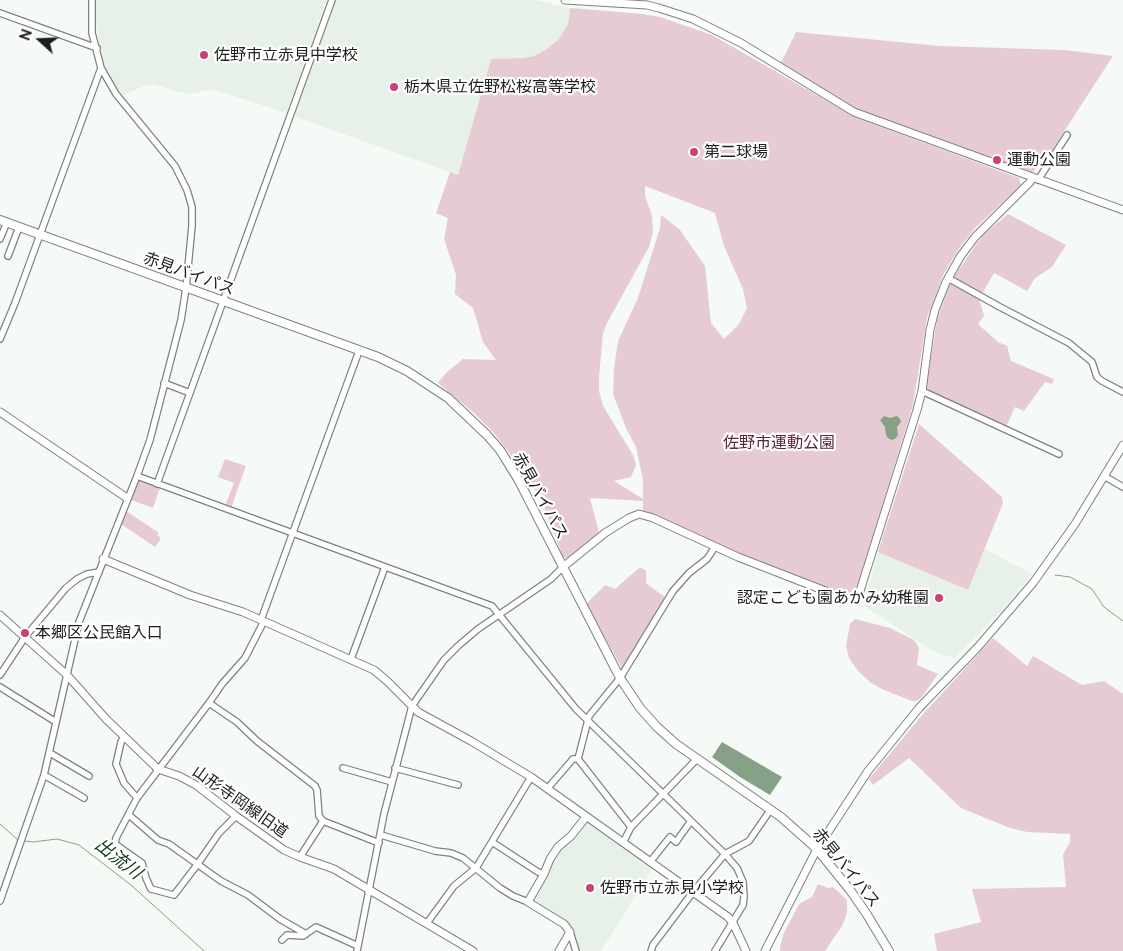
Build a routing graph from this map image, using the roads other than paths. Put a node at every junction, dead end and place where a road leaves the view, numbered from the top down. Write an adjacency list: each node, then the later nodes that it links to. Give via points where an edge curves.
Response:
1 (92, 0): 5 (street, via 92,33)
2 (332, 0): 17 (street)
3 (565, 0): 8 (street, via 647,5 686,17 741,43 854,112)
4 (0, 13): 5 (street)
5 (97, 48): 6 (street)
6 (101, 68): 12 (street); 16 (street, via 116,94 175,166 185,184 192,216)
7 (1067, 135): 8 (street)
8 (1035, 179): 9 (street); 15 (street, via 975,237)
9 (1123, 210)
10 (3, 221): 11 (main road, 赤見バイパス); 13 (street)
11 (19, 227): 12 (main road, 赤見バイパス); 14 (street)
12 (40, 235): 16 (main road, 赤見バイパス); 18 (street)
13 (0, 239)
14 (8, 256)
15 (948, 278): 21 (street, via 933,319); 22 (street, via 1069,343 1092,362 1102,381)
16 (186, 288): 17 (main road, 赤見バイパス); 20 (street)
17 (223, 301): 19 (main road, 赤見バイパス); 23 (street)
18 (0, 339)
19 (359, 351): 32 (street); 36 (main road, 赤見バイパス, via 392,364 435,388 480,428 500,450 518,479)
20 (164, 383): 23 (street); 27 (street)
21 (922, 390): 26 (street); 33 (street, via 898,474 856,598 846,599)
22 (1123, 392)
23 (190, 393): 29 (street)
24 (0, 412): 31 (street)
25 (1123, 445): 28 (street)
26 (1059, 454)
27 (137, 476): 29 (street); 31 (street)
28 (1104, 476): 30 (street); 78 (street, via 1034,583 882,753)
29 (157, 484): 32 (street)
30 (1123, 487)
31 (127, 498): 34 (street)
32 (293, 533): 35 (street); 40 (street)
33 (715, 547): 36 (street, via 640,514 605,533); 45 (street, via 673,591)
34 (104, 559): 37 (street); 40 (street)
35 (385, 567): 38 (street, via 492,606); 42 (street)
36 (563, 567): 38 (street); 45 (main road, 赤見バイパス)
37 (99, 572): 41 (street, via 87,574 71,584); 44 (street, via 79,622)
38 (500, 614): 48 (street, via 444,660); 49 (street, via 560,692)
39 (0, 615): 41 (street, 山形寺岡線旧道)
40 (262, 621): 42 (street); 47 (street, via 245,658)
41 (26, 637): 43 (street); 44 (street, 山形寺岡線旧道)
42 (351, 659): 48 (street, via 380,675)
43 (0, 675)
44 (67, 675): 50 (street); 51 (street, 山形寺岡線旧道)
45 (620, 678): 49 (street); 54 (main road, 赤見バイパス, via 647,717)
46 (0, 686): 50 (street)
47 (209, 703): 57 (street); 71 (street, via 315,786 319,816)
48 (412, 706): 56 (street); 60 (street)
49 (588, 720): 53 (street); 64 (street)
50 (56, 722): 52 (street)
51 (124, 737): 57 (street, 山形寺岡線旧道); 66 (street, via 116,764 124,783)
52 (50, 753): 58 (street); 59 (street)
53 (578, 759): 63 (street, via 573,759); 73 (street)
54 (696, 760): 64 (street); 67 (main road, 赤見バイパス)
55 (343, 768): 61 (street)
56 (395, 768): 61 (street); 62 (street)
57 (158, 769): 66 (street); 69 (street, 山形寺岡線旧道, via 196,785)
58 (44, 775): 65 (street); 87 (street)
59 (89, 776)
60 (531, 777): 63 (street); 75 (street)
61 (392, 782): 74 (street)
62 (458, 785)
63 (547, 789): 70 (street)
64 (663, 795): 72 (street); 73 (street)
65 (84, 798)
66 (136, 798): 68 (street)
67 (770, 809): 78 (main road, 赤見バイパス); 79 (street, via 749,840)
68 (129, 815): 82 (street); 82 (street, via 115,844 142,863 151,890 174,895)
69 (236, 816): 80 (street, 山形寺岡線旧道); 82 (street, via 219,833)
70 (586, 817): 77 (street); 84 (street, via 572,836 558,847)
71 (323, 820): 76 (street); 80 (street)
72 (691, 822): 79 (street); 81 (street, via 676,842 670,836)
73 (632, 827): 77 (street)
74 (380, 835): 76 (street); 83 (street, via 451,853)
75 (492, 842): 83 (street); 84 (street)
76 (379, 843): 85 (street)
77 (623, 843): 81 (street)
78 (817, 849): 101 (street); 102 (main road, 赤見バイパス, via 861,905)
79 (725, 854): 86 (street); 90 (street, via 741,875 744,889 743,905)
80 (300, 858): 85 (street, 山形寺岡線旧道, via 334,869)
81 (650, 862): 86 (street)
82 (197, 866): 92 (street)
83 (476, 868): 88 (street, via 500,888); 89 (street, via 454,886)
84 (544, 874): 88 (street)
85 (369, 890): 89 (street, 山形寺岡線旧道); 94 (street)
86 (692, 892): 90 (street); 98 (street)
87 (0, 901)
88 (528, 902): 91 (street, via 564,924)
89 (427, 923): 95 (street, 山形寺岡線旧道)
90 (733, 923): 99 (street); 100 (street)
91 (570, 932): 96 (street); 97 (street)
92 (306, 934): 93 (street, via 300,937 287,935); 94 (street, via 316,927)
93 (282, 940)
94 (357, 949)
95 (473, 951)
96 (559, 951)
97 (576, 951)
98 (651, 951)
99 (715, 951)
100 (746, 951)
101 (765, 951)
102 (889, 951)

